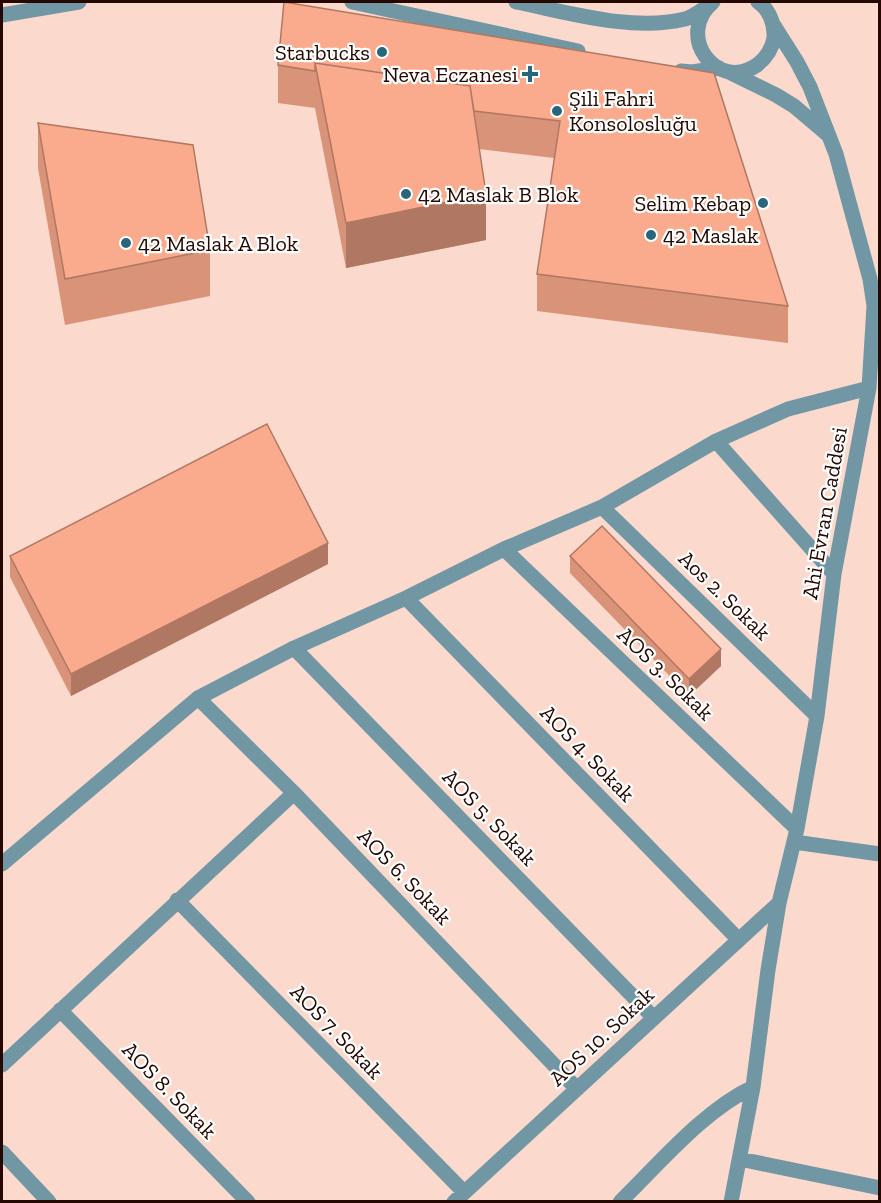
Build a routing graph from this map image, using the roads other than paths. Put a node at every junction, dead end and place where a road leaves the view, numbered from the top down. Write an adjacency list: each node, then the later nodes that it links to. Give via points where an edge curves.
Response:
1 (79, 2): 7 (street)
2 (352, 2): 8 (street)
3 (516, 2): 5 (street, via 625,22 687,19)
4 (758, 2): 6 (street, Ahi Evran Caddesi)
5 (709, 5): 10 (street, via 699,18 698,42 710,62)
6 (770, 13): 10 (street, via 774,37 763,61 739,72); 11 (street, Ahi Evran Caddesi, via 810,87)
7 (2, 15)
8 (590, 54)
9 (669, 70): 10 (street)
10 (723, 70): 11 (street, Ahi Evran Caddesi, via 794,106)
11 (827, 134): 12 (street, Ahi Evran Caddesi)
12 (875, 279): 13 (street, Ahi Evran Caddesi)
13 (869, 388): 14 (street, via 788,409); 17 (street, Ahi Evran Caddesi)
14 (716, 441): 15 (street); 17 (street)
15 (602, 507): 16 (street); 21 (street, Aos 2. Sokak)
16 (504, 549): 18 (street); 23 (street, AOS 3. Sokak)
17 (834, 573): 21 (street, Ahi Evran Caddesi)
18 (406, 598): 19 (street); 28 (street, AOS 4. Sokak)
19 (294, 648): 20 (street); 30 (street, AOS 5. Sokak)
20 (198, 698): 22 (street, AOS 6. Sokak); 25 (street)
21 (817, 716): 23 (street, Ahi Evran Caddesi)
22 (294, 793): 26 (street); 33 (street, AOS 6. Sokak)
23 (795, 836): 24 (street); 27 (street, Ahi Evran Caddesi)
24 (879, 854)
25 (2, 864)
26 (177, 900): 29 (street); 37 (street, AOS 7. Sokak)
27 (779, 903): 28 (street, AOS 10. Sokak); 32 (street, Ahi Evran Caddesi)
28 (738, 939): 30 (street, AOS 10. Sokak)
29 (60, 1010): 31 (street); 39 (street, AOS 8. Sokak)
30 (654, 1018): 33 (street, AOS 10. Sokak)
31 (2, 1065)
32 (753, 1087): 35 (street, Ahi Evran Caddesi); 40 (street, via 715,1110)
33 (577, 1089): 37 (street, AOS 10. Sokak)
34 (2, 1152): 38 (street)
35 (740, 1159): 36 (street); 41 (street, Ahi Evran Caddesi)
36 (879, 1188)
37 (459, 1197)
38 (49, 1202)
39 (248, 1202)
40 (620, 1202)
41 (731, 1202)

